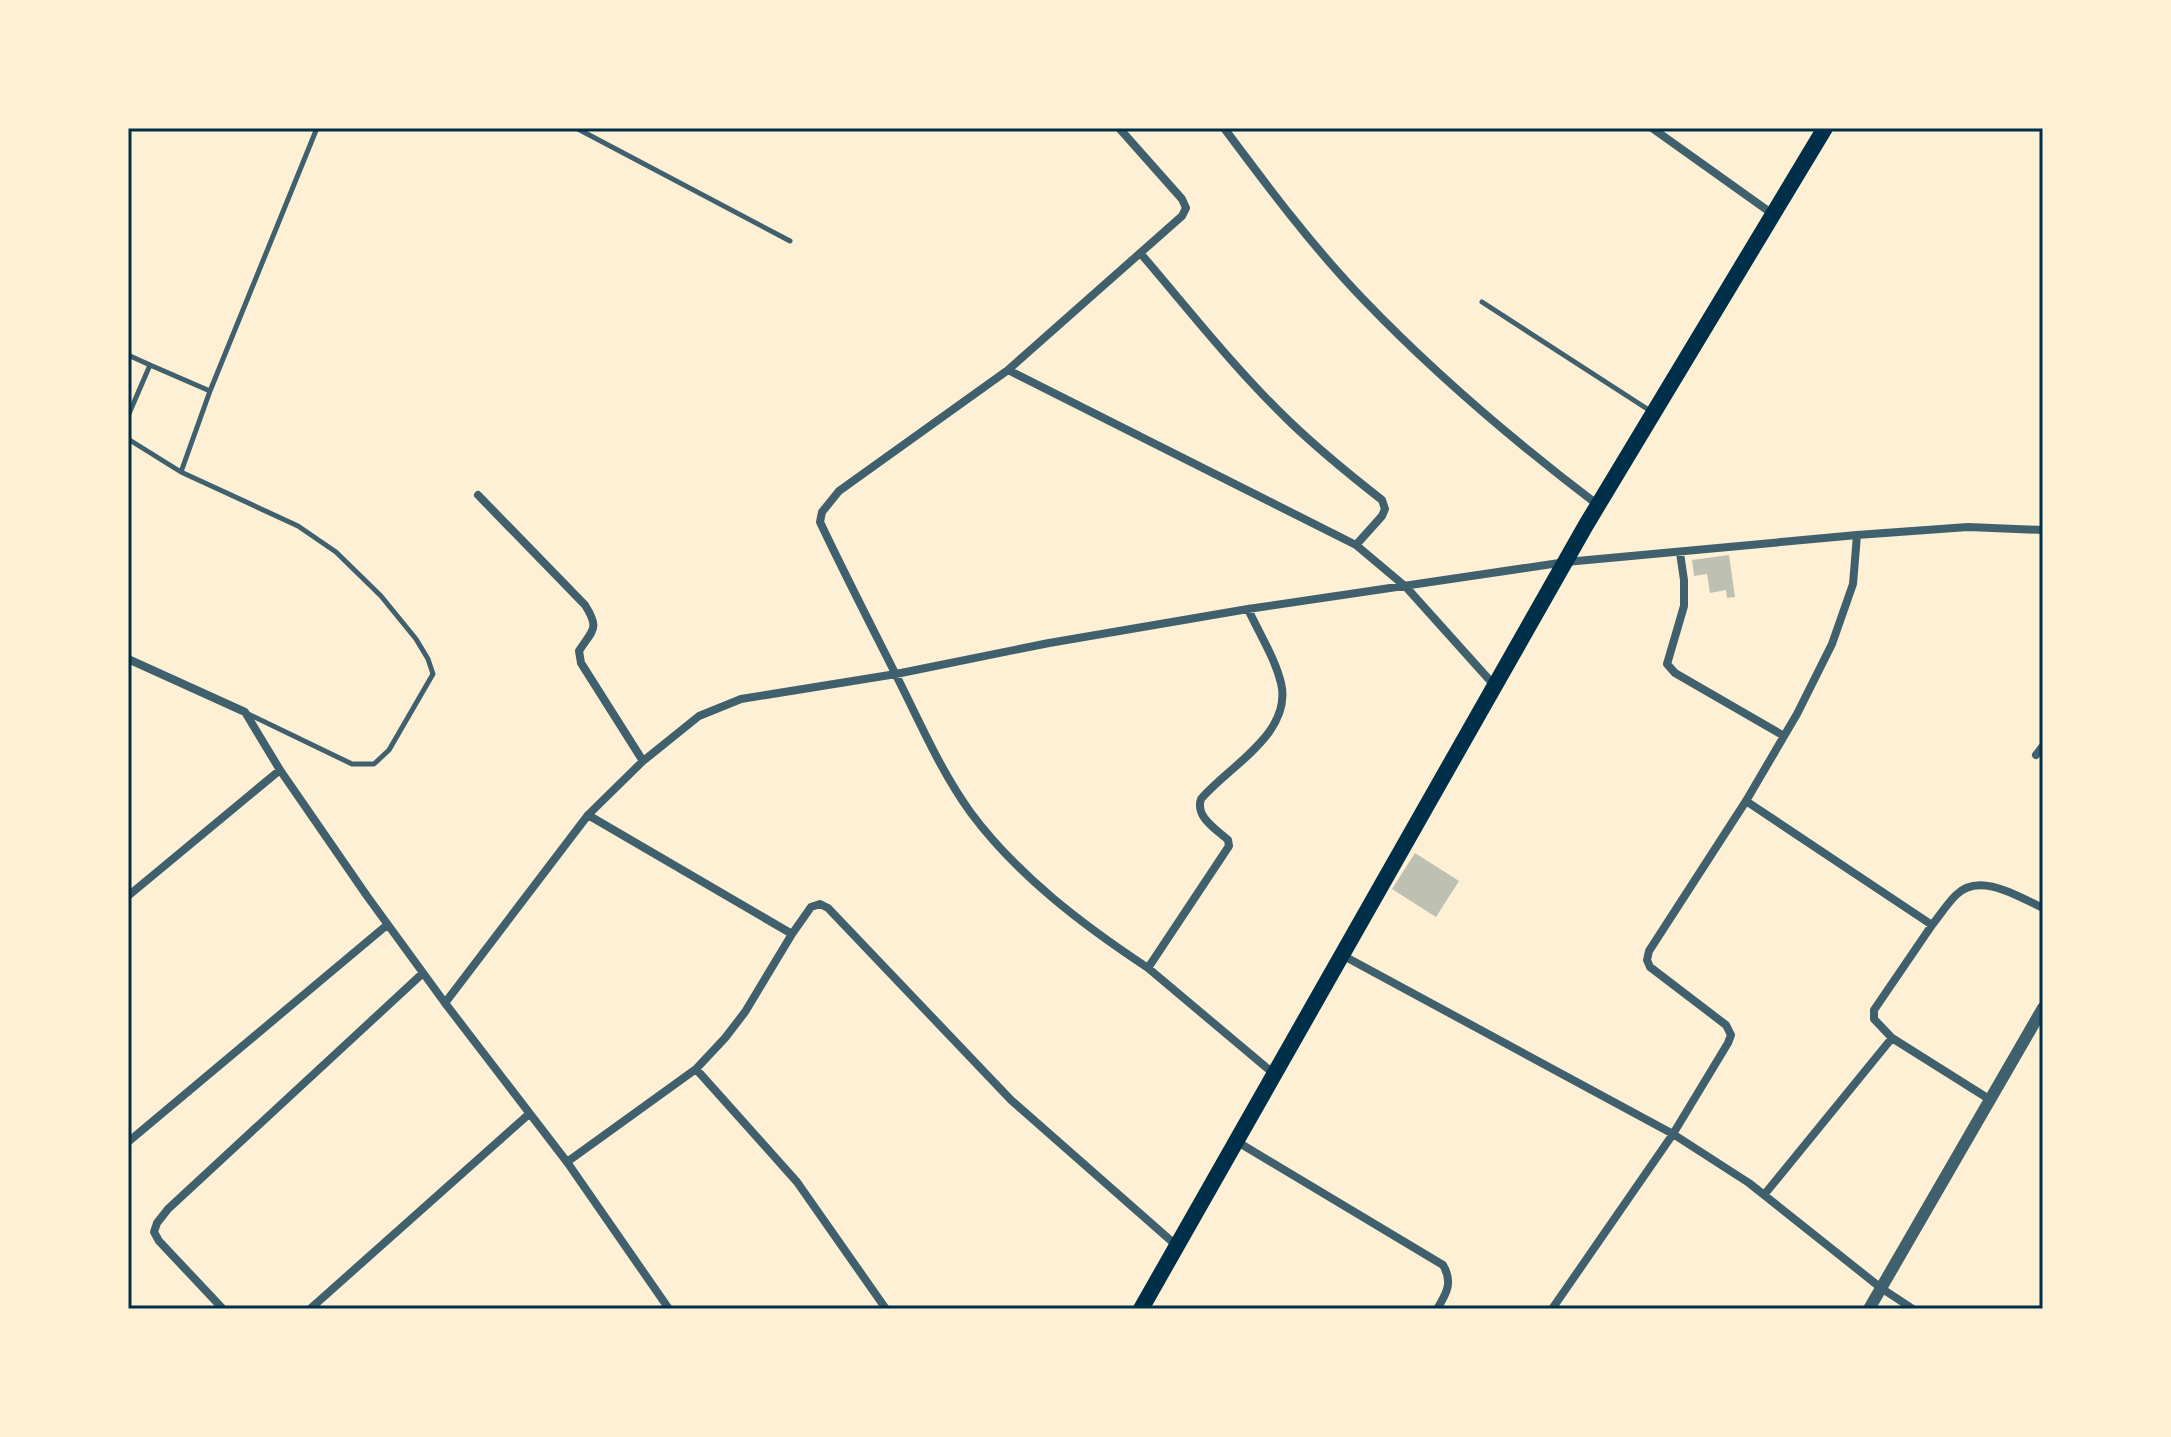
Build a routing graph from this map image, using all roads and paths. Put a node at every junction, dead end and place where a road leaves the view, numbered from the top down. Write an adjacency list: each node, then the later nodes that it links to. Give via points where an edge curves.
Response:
1 (317, 128): 14 (lane)
2 (576, 128): 8 (lane)
3 (1119, 128): 9 (street, via 1186,208)
4 (1224, 128): 20 (street, via 1362,299 1453,385)
5 (1652, 128): 7 (street)
6 (1825, 128): 7 (main road)
7 (1774, 215): 15 (main road)
8 (790, 241)
9 (1141, 254): 13 (street); 23 (street, via 1288,420 1382,500 1382,516)
10 (1482, 302): 15 (lane)
11 (128, 355): 12 (lane)
12 (150, 365): 14 (lane); 16 (lane)
13 (1008, 370): 23 (street); 29 (street, via 839,491 822,512 820,522)
14 (210, 391): 18 (lane)
15 (1653, 413): 20 (main road)
16 (128, 416)
17 (128, 439): 18 (lane)
18 (181, 472): 31 (lane, via 298,526 336,552 416,639 433,674 389,750 374,764 352,764)
19 (478, 495): 35 (street, via 585,605 595,622 579,651 581,663)
20 (1598, 505): 25 (main road)
21 (2043, 530): 22 (street, via 1968,527)
22 (1857, 535): 24 (street); 32 (street, via 1853,584 1832,644)
23 (1356, 545): 26 (street)
24 (1680, 553): 25 (street); 32 (street, via 1684,606 1667,664)
25 (1566, 562): 26 (street); 30 (main road)
26 (1406, 587): 27 (street); 30 (street)
27 (1248, 609): 29 (street); 45 (street, via 1281,681 1278,719 1201,799 1201,813 1229,846)
28 (128, 659): 31 (street)
29 (896, 674): 35 (street, via 741,699 699,716); 45 (street, via 943,771 973,815 1054,899)
30 (1495, 686): 44 (main road)
31 (245, 712): 36 (street)
32 (1784, 736): 37 (street)
33 (2043, 746): 34 (street)
34 (2036, 755)
35 (643, 761): 38 (street)
36 (280, 770): 39 (street); 41 (street)
37 (1746, 801): 42 (street); 54 (street, via 1647,960 1726,1025 1731,1035)
38 (588, 815): 43 (street); 47 (street)
39 (128, 896)
40 (2043, 908): 42 (street, via 1998,888 1975,885 1958,892)
41 (387, 925): 46 (street); 56 (street)
42 (1932, 925): 49 (street, via 1874,1010 1874,1019)
43 (792, 934): 50 (street, via 745,1012); 59 (street, via 811,907 828,908 1011,1100)
44 (1341, 955): 51 (main road); 54 (street)
45 (1148, 968): 51 (street)
46 (423, 973): 47 (street); 61 (street, via 157,1223 159,1241)
47 (445, 1003): 53 (street)
48 (2043, 1008): 52 (street)
49 (1892, 1038): 52 (street); 58 (street)
50 (696, 1069): 57 (street); 64 (street, via 797,1182)
51 (1274, 1074): 55 (main road)
52 (1989, 1099): 60 (street)
53 (529, 1114): 57 (street); 62 (street)
54 (1673, 1134): 58 (street); 67 (street)
55 (1236, 1141): 59 (main road); 66 (street, via 1443,1265 1449,1286)
56 (128, 1142)
57 (567, 1162): 63 (street)
58 (1764, 1195): 60 (street)
59 (1178, 1246): 65 (main road)
60 (1881, 1288): 68 (street); 69 (street)
61 (223, 1309)
62 (310, 1309)
63 (669, 1309)
64 (886, 1309)
65 (1141, 1309)
66 (1437, 1309)
67 (1552, 1309)
68 (1869, 1309)
69 (1913, 1309)

